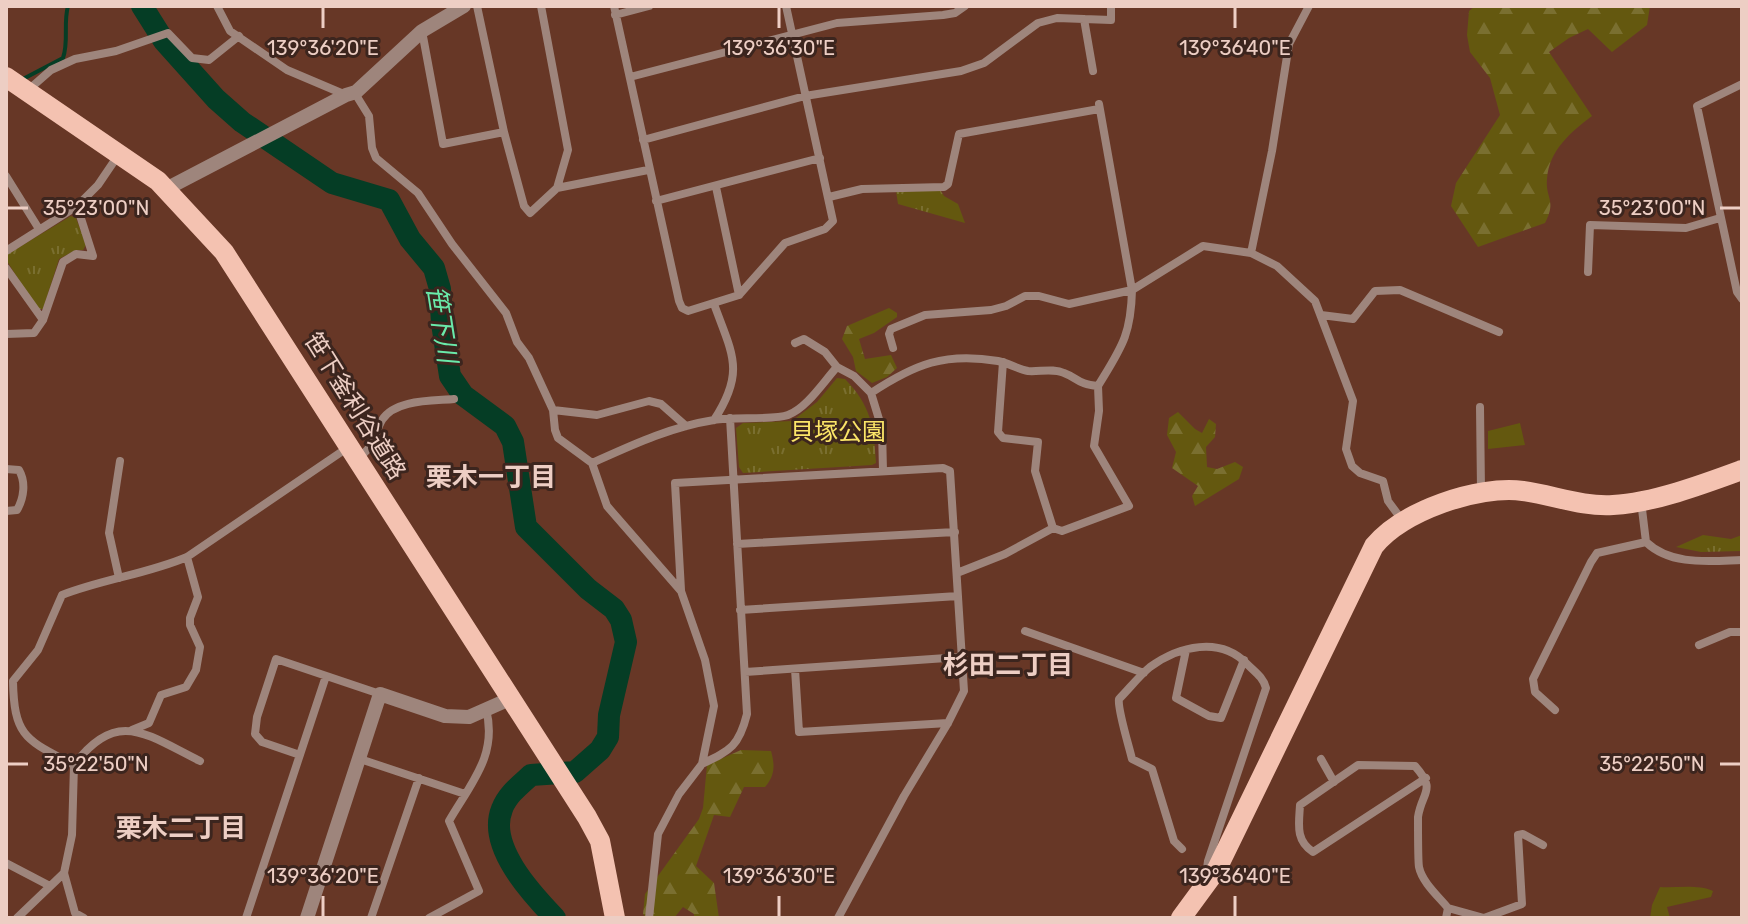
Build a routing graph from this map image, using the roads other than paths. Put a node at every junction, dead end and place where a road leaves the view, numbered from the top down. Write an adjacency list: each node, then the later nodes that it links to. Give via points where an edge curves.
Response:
1 (217, 6): 14 (street, via 230,31)
2 (464, 6): 12 (street)
3 (477, 6): 21 (street)
4 (541, 6): 28 (street, via 568,150)
5 (649, 6): 10 (street)
6 (786, 6): 13 (street)
7 (965, 6): 13 (street, via 943,15 837,23)
8 (1111, 6): 11 (street, via 1111,20)
9 (1309, 6): 36 (street, via 1289,44)
10 (614, 11): 16 (street)
11 (1084, 19): 15 (street); 20 (street, via 1038,23 984,63 961,71)
12 (422, 31): 19 (street, via 356,92); 21 (street, via 443,144)
13 (792, 34): 16 (street); 20 (street)
14 (239, 36): 17 (street, via 209,60 192,58 168,33 75,59); 19 (street, via 287,70)
15 (1093, 71)
16 (630, 77): 22 (street)
17 (16, 84): 23 (main road, 笹下釜利谷道路)
18 (1742, 84): 33 (street, via 1697,106)
19 (346, 95): 29 (street); 55 (street, via 356,95 369,116 376,158 418,193 506,313)
20 (805, 96): 22 (street); 24 (street)
21 (504, 132): 28 (street, via 525,210 536,210)
22 (643, 140): 25 (street)
23 (120, 153): 29 (main road, 笹下釜利谷道路); 32 (street)
24 (820, 158): 27 (street); 30 (street)
25 (648, 170): 28 (street); 31 (street)
26 (6, 176): 34 (street)
27 (716, 187): 31 (street); 40 (street)
28 (557, 188)
29 (166, 189): 59 (main road, 笹下釜利谷道路, via 224,252)
30 (829, 197): 39 (street, via 862,189 944,187 959,134 1099,106); 40 (street, via 833,221 785,243)
31 (656, 201): 42 (street, via 682,308)
32 (77, 206): 34 (street); 44 (street, via 93,256 76,254 63,262)
33 (1720, 218): 38 (street, via 1686,228 1590,225); 41 (street)
34 (39, 229): 35 (street)
35 (6, 251)
36 (1251, 253): 39 (street, via 1203,246); 43 (street, via 1277,266 1315,301)
37 (6, 268): 44 (street)
38 (1588, 272)
39 (1132, 290): 48 (street, via 1069,304 1025,296 991,310 925,315 891,329); 51 (street, via 1126,341)
40 (739, 295): 42 (street)
41 (1739, 296)
42 (714, 304): 57 (street, via 732,357 733,380)
43 (1321, 315): 45 (street, via 1353,319 1375,291 1400,290); 69 (street, via 1353,401 1346,449 1352,466 1383,481 1388,501)
44 (43, 320): 46 (street, via 34,333)
45 (1499, 332)
46 (6, 334)
47 (795, 343): 50 (street, via 804,339)
48 (893, 348)
49 (1003, 362): 51 (street, via 1025,371 1063,372 1081,384); 52 (street, via 940,359 904,371); 70 (street, via 998,432 1003,438 1038,442 1035,471)
50 (837, 367): 52 (street); 56 (street, via 788,415)
51 (1098, 386): 70 (street, via 1094,446 1129,506 1062,531)
52 (871, 393): 64 (street, via 882,429)
53 (454, 399): 59 (street, via 391,411 367,453)
54 (1480, 407): 66 (street)
55 (553, 410): 58 (street, via 597,415 649,401 661,404); 61 (street, via 558,438)
56 (730, 418): 57 (street); 65 (street)
57 (714, 420): 58 (street)
58 (686, 426): 61 (street)
59 (354, 452): 74 (street); 94 (main road, 笹下釜利谷道路)
60 (120, 461): 77 (street, via 109,533)
61 (592, 463): 78 (street, via 607,506)
62 (6, 469): 68 (street, via 19,470 23,477 22,501 17,510)
63 (1742, 470): 67 (main road)
64 (883, 471): 65 (street); 71 (street, via 950,471)
65 (733, 480): 73 (street); 78 (street, via 675,483)
66 (1481, 491): 67 (main road, via 1525,491 1584,504); 69 (main road)
67 (1641, 500): 72 (street)
68 (6, 511)
69 (1403, 521): 113 (main road, via 1374,546)
70 (1053, 528): 76 (street)
71 (955, 532): 73 (street); 76 (street)
72 (1646, 542): 75 (street, via 1676,558); 96 (street, via 1597,553 1591,562 1533,679 1535,692)
73 (737, 544): 80 (street)
74 (187, 557): 77 (street); 98 (street, via 198,597 190,618 200,647 196,670 186,687 161,695 149,723)
75 (1742, 560)
76 (957, 573): 79 (street)
77 (119, 578): 91 (street, via 62,595 38,650)
78 (681, 591): 103 (street, via 705,660 714,706)
79 (958, 596): 80 (street); 85 (street)
80 (740, 610): 88 (street)
81 (1025, 631): 89 (street)
82 (1742, 632): 83 (street)
83 (1699, 645)
84 (1186, 650): 86 (street, via 1206,644); 86 (street, via 1176,698 1209,716 1221,718); 89 (street)
85 (961, 657): 87 (street); 97 (street, via 964,691)
86 (1244, 660): 113 (street, via 1266,688 1208,861)
87 (795, 669): 88 (street); 97 (street, via 799,732)
88 (745, 672): 103 (street, via 747,714 742,733 729,751)
89 (1144, 673): 110 (street, via 1117,706 1132,759 1152,769 1174,841)
90 (6, 674): 91 (street)
91 (18, 675): 104 (street, via 13,694 21,730 32,743)
92 (326, 676): 93 (street); 99 (street); 99 (street, via 276,659 255,734 262,742)
93 (380, 694): 95 (street, via 445,716 469,717); 100 (street)
94 (512, 698): 95 (street); 122 (main road, 笹下釜利谷道路, via 600,841)
95 (486, 709): 108 (street, via 491,726 488,755)
96 (1555, 710)
97 (948, 723): 124 (street)
98 (132, 730): 102 (street); 104 (street, via 105,734)
99 (300, 755): 118 (street)
100 (360, 759): 105 (street); 119 (street)
101 (1321, 759): 107 (street)
102 (200, 761)
103 (702, 764): 123 (street, via 658,834)
104 (74, 765): 112 (street, via 72,835)
105 (419, 778): 108 (street); 120 (street)
106 (1426, 778): 107 (street, via 1415,766 1358,765); 107 (street, via 1313,852 1298,833 1300,805); 115 (street, via 1429,790 1418,817 1418,864)
107 (1334, 782)
108 (465, 794): 121 (street, via 449,821 479,891)
109 (1543, 845): 115 (street, via 1518,835 1522,904 1484,918)
110 (1182, 849)
111 (6, 863): 114 (street)
112 (64, 873): 114 (street); 117 (street, via 75,913)
113 (1208, 885): 125 (main road)
114 (50, 886): 116 (street)
115 (1448, 908): 126 (street)
116 (17, 918)
117 (84, 918)
118 (246, 918)
119 (307, 918)
120 (371, 918)
121 (429, 918)
122 (615, 918)
123 (649, 918)
124 (838, 918)
125 (1181, 918)
126 (1446, 918)

